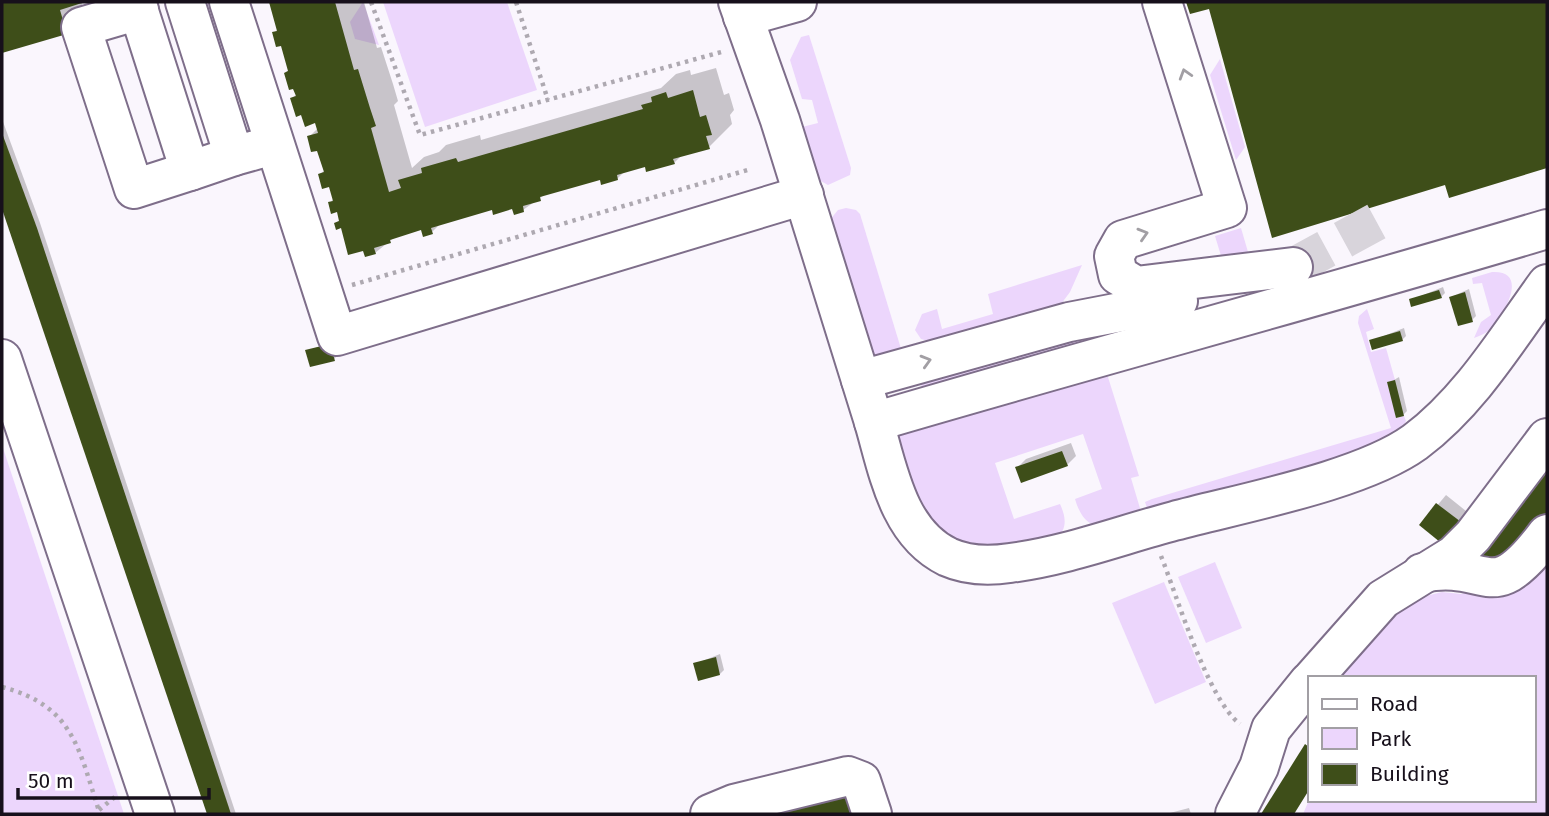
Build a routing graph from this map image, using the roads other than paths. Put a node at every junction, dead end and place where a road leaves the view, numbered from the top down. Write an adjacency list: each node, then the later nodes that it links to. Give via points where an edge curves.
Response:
1 (185, 2): 8 (street)
2 (229, 2): 7 (street)
3 (797, 2): 6 (street)
4 (1162, 2): 14 (street, one-way to 4, via 1069,322 1190,298 1293,267 1136,286 1118,275 1114,256 1123,240 1227,208)
5 (138, 6): 9 (street); 9 (street, via 81,27 134,189)
6 (745, 20): 10 (street)
7 (275, 145): 8 (street); 10 (street, via 337,336)
8 (234, 156): 9 (street)
9 (190, 171)
10 (804, 195): 14 (street)
11 (1547, 229): 15 (street)
12 (1547, 284): 15 (street, via 1466,393 1432,428 1398,453 1325,480 1027,560 985,565 960,562 938,552 910,522 896,495)
13 (2, 359): 21 (street)
14 (861, 380): 15 (street)
15 (874, 422)
16 (1547, 438): 18 (street, via 1473,536 1454,555)
17 (1547, 534): 18 (street, via 1522,566 1499,578 1477,578 1447,569)
18 (1422, 573): 19 (street, via 1367,614)
19 (1315, 676)
20 (1308, 683): 24 (street, via 1266,743)
21 (155, 814)
22 (710, 814): 23 (street, via 848,776 861,781)
23 (872, 814)
24 (1235, 814)

